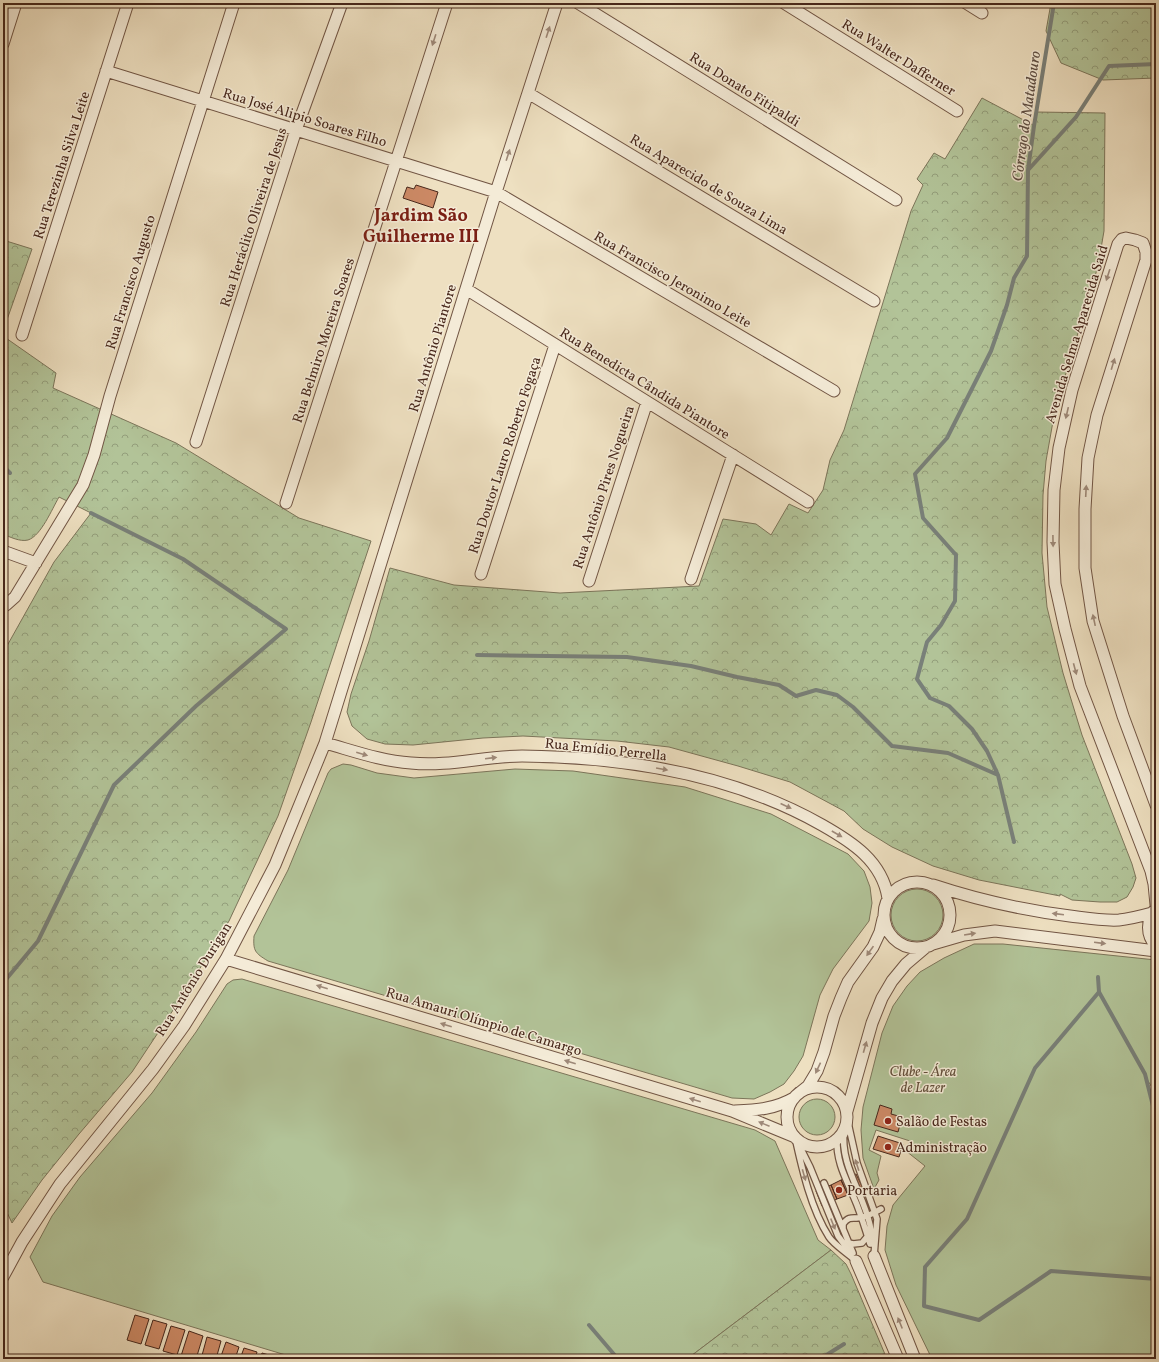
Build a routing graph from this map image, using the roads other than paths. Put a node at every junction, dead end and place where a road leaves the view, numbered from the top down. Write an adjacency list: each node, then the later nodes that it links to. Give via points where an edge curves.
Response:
1 (16, 3): 11 (street)
2 (128, 3): 12 (street, Rua Terezinha Silva Leite)
3 (234, 3): 14 (street, Rua Francisco Augusto)
4 (342, 3): 16 (street, Rua Heráclito Oliveira de Jesus)
5 (447, 3): 17 (street, Rua Belmiro Moreira Soares, one-way to 17)
6 (557, 3): 13 (street, Rua Antônio Piantore, one-way to 6)
7 (578, 3): 19 (street, Rua Donato Fitipaldi)
8 (784, 3): 15 (street, Rua Walter Dafferner)
9 (966, 3): 10 (street)
10 (982, 13)
11 (3, 44)
12 (106, 71): 14 (street, Rua José Alipio Soares Filho); 22 (street, Rua Terezinha Silva Leite)
13 (528, 93): 18 (street, Rua Antônio Piantore, one-way to 13); 21 (street, Rua Aparecido de Souza Lima)
14 (202, 101): 16 (street, Rua José Alipio Soares Filho); 31 (street, Rua Francisco Augusto, via 94,455 82,485)
15 (958, 111)
16 (296, 130): 17 (street, Rua José Alipio Soares Filho); 26 (street, Rua Heráclito Oliveira de Jesus)
17 (396, 161): 18 (street, Rua José Alipio Soares Filho); 29 (street, Rua Belmiro Moreira Soares)
18 (496, 192): 20 (street, Rua Antônio Piantore); 24 (street, Rua Francisco Jeronimo Leite)
19 (896, 200)
20 (466, 289): 23 (street, Rua Benedicta Cândida Piantore); 36 (street, Rua Antônio Piantore)
21 (874, 301)
22 (22, 335)
23 (555, 345): 25 (street, Rua Benedicta Cândida Piantore); 32 (street, Rua Doutor Lauro Roberto Fogaça)
24 (834, 391)
25 (647, 402): 27 (street, Rua Benedicta Cândida Piantore); 34 (street, Rua Antônio Pires Nogueira)
26 (196, 442)
27 (733, 455): 28 (street, Rua Benedicta Cândida Piantore); 33 (street)
28 (808, 502)
29 (286, 503)
30 (3, 551): 31 (street)
31 (36, 563): 35 (street, Rua Francisco Augusto, via 15,597)
32 (481, 574)
33 (691, 578)
34 (589, 581)
35 (3, 606)
36 (337, 702): 37 (street, Rua Antônio Durigan)
37 (324, 743): 40 (street, Rua Emídio Perrella, one-way to 40, via 379,759 413,764 522,756 581,758 634,764 716,781 765,797 804,815 852,843 870,859 882,878); 46 (street, Rua Antônio Durigan, via 275,866)
38 (1156, 805): 41 (street, Avenida Selma Aparecida Said, one-way to 41, via 1123,716 1093,621 1085,568 1088,458 1097,415 1146,260 1143,243 1126,238 1118,244 1072,390 1059,448 1054,490 1053,542 1055,584 1080,686 1151,871)
39 (933, 885): 40 (street, via 921,882 908,883 896,888); 41 (street, one-way to 39, via 1127,919 1102,920 998,904); 43 (street, via 947,900 951,914 948,929)
40 (888, 898): 42 (street)
41 (1155, 908): 44 (street, via 1148,928)
42 (884, 914): 43 (street, via 889,934 899,943 912,948); 47 (street, one-way to 47, via 873,947 848,982 841,998 817,1071 808,1086)
43 (930, 946): 45 (street, one-way to 45, via 964,935 995,931); 49 (street, one-way to 43, via 872,1022 882,998 906,964)
44 (1156, 946)
45 (1156, 951)
46 (226, 959): 48 (street, Rua Amauri Olímpio de Camargo, one-way to 46); 60 (street, Rua Antônio Durigan, via 184,1026 153,1069 60,1184 22,1242)
47 (796, 1096): 48 (street, Rua Amauri Olímpio de Camargo, via 773,1108); 49 (street, via 814,1088 829,1090 840,1098); 51 (street, via 788,1115 790,1128)
48 (732, 1111): 51 (street, Rua Amauri Olímpio de Camargo, one-way to 48)
49 (847, 1115): 50 (street); 53 (lane, one-way to 49, via 857,1163)
50 (841, 1135): 51 (street, via 830,1144 817,1147 804,1144); 54 (lane, via 847,1165); 54 (lane, via 837,1155)
51 (795, 1137): 59 (lane, one-way to 59, via 838,1236); 59 (lane, one-way to 59, via 803,1175 829,1238)
52 (824, 1183): 55 (lane)
53 (875, 1212): 54 (lane); 58 (lane, via 877,1219)
54 (864, 1217): 55 (lane, via 848,1218); 56 (lane); 58 (lane, via 870,1225)
55 (843, 1228): 57 (lane)
56 (868, 1237): 57 (lane, via 862,1243); 58 (lane)
57 (849, 1243): 59 (lane)
58 (874, 1256): 62 (street, one-way to 58)
59 (856, 1261): 61 (street)
60 (3, 1278)
61 (898, 1359)
62 (915, 1359)

